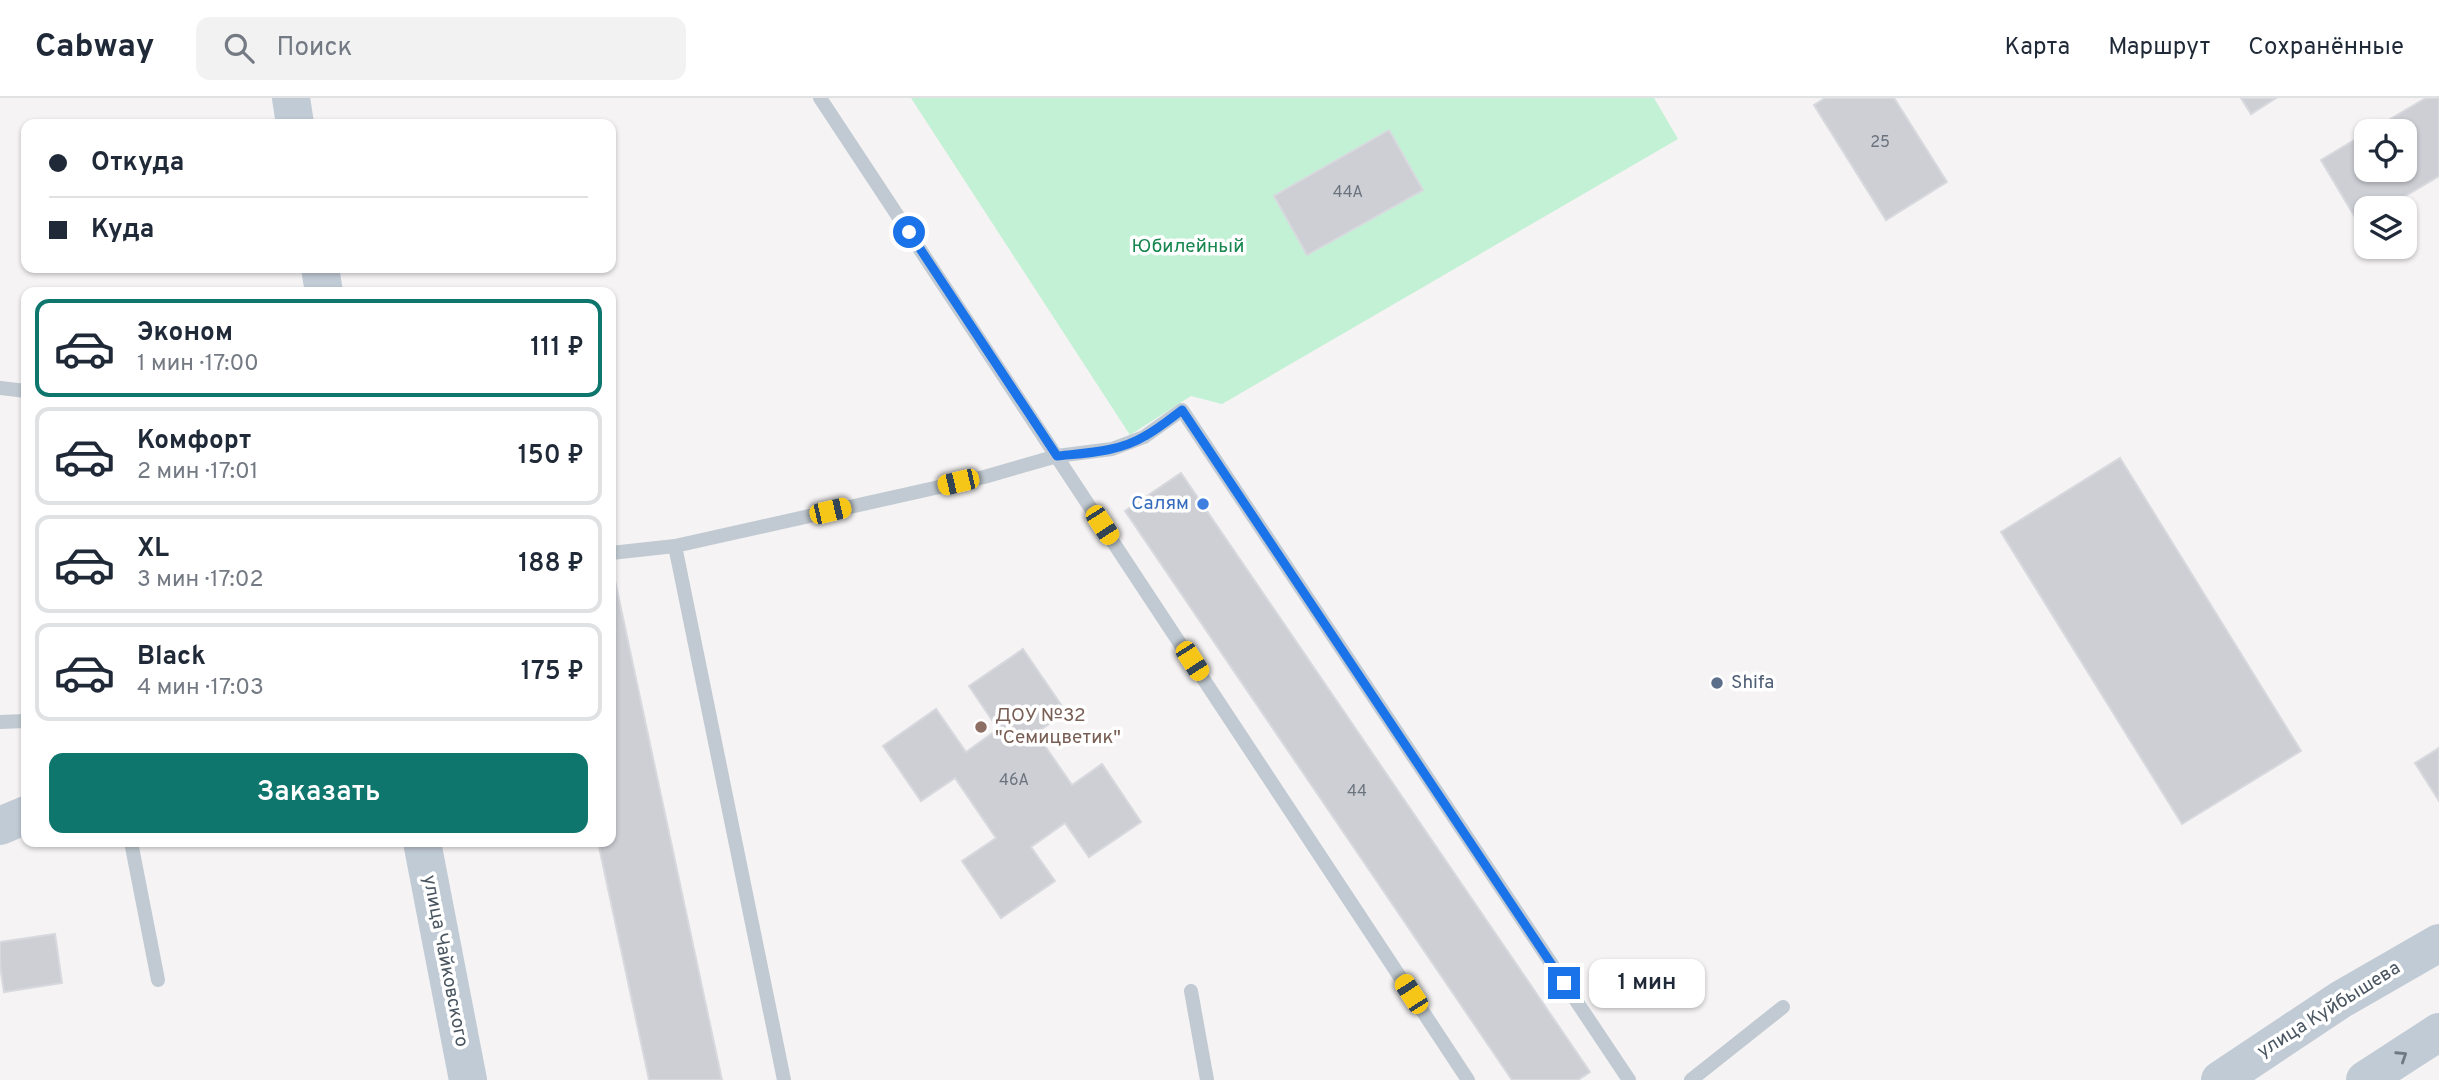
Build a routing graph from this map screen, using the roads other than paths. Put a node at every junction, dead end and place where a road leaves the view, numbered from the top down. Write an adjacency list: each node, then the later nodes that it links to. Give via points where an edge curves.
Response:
1 (290, 98): 3 (main road)
2 (820, 98): 6 (lane)
3 (294, 119)
4 (0, 388): 5 (lane)
5 (21, 390)
6 (1057, 456): 7 (lane, via 984,477); 23 (lane); 24 (lane, via 1127,444 1182,410)
7 (675, 546): 8 (lane); 21 (lane)
8 (616, 552)
9 (21, 721): 10 (lane)
10 (0, 722)
11 (21, 816): 12 (main road)
12 (0, 826)
13 (132, 847): 16 (lane)
14 (423, 847): 20 (main road, улица Чайковского)
15 (2439, 943): 26 (main road, улица Куйбышева, via 2340,1000)
16 (158, 980)
17 (1191, 991): 22 (lane)
18 (1783, 1007): 25 (lane)
19 (2439, 1032): 27 (main road, one-way to 19)
20 (468, 1080)
21 (784, 1080)
22 (1207, 1080)
23 (1468, 1080)
24 (1629, 1080)
25 (1691, 1080)
26 (2220, 1080)
27 (2365, 1080)

